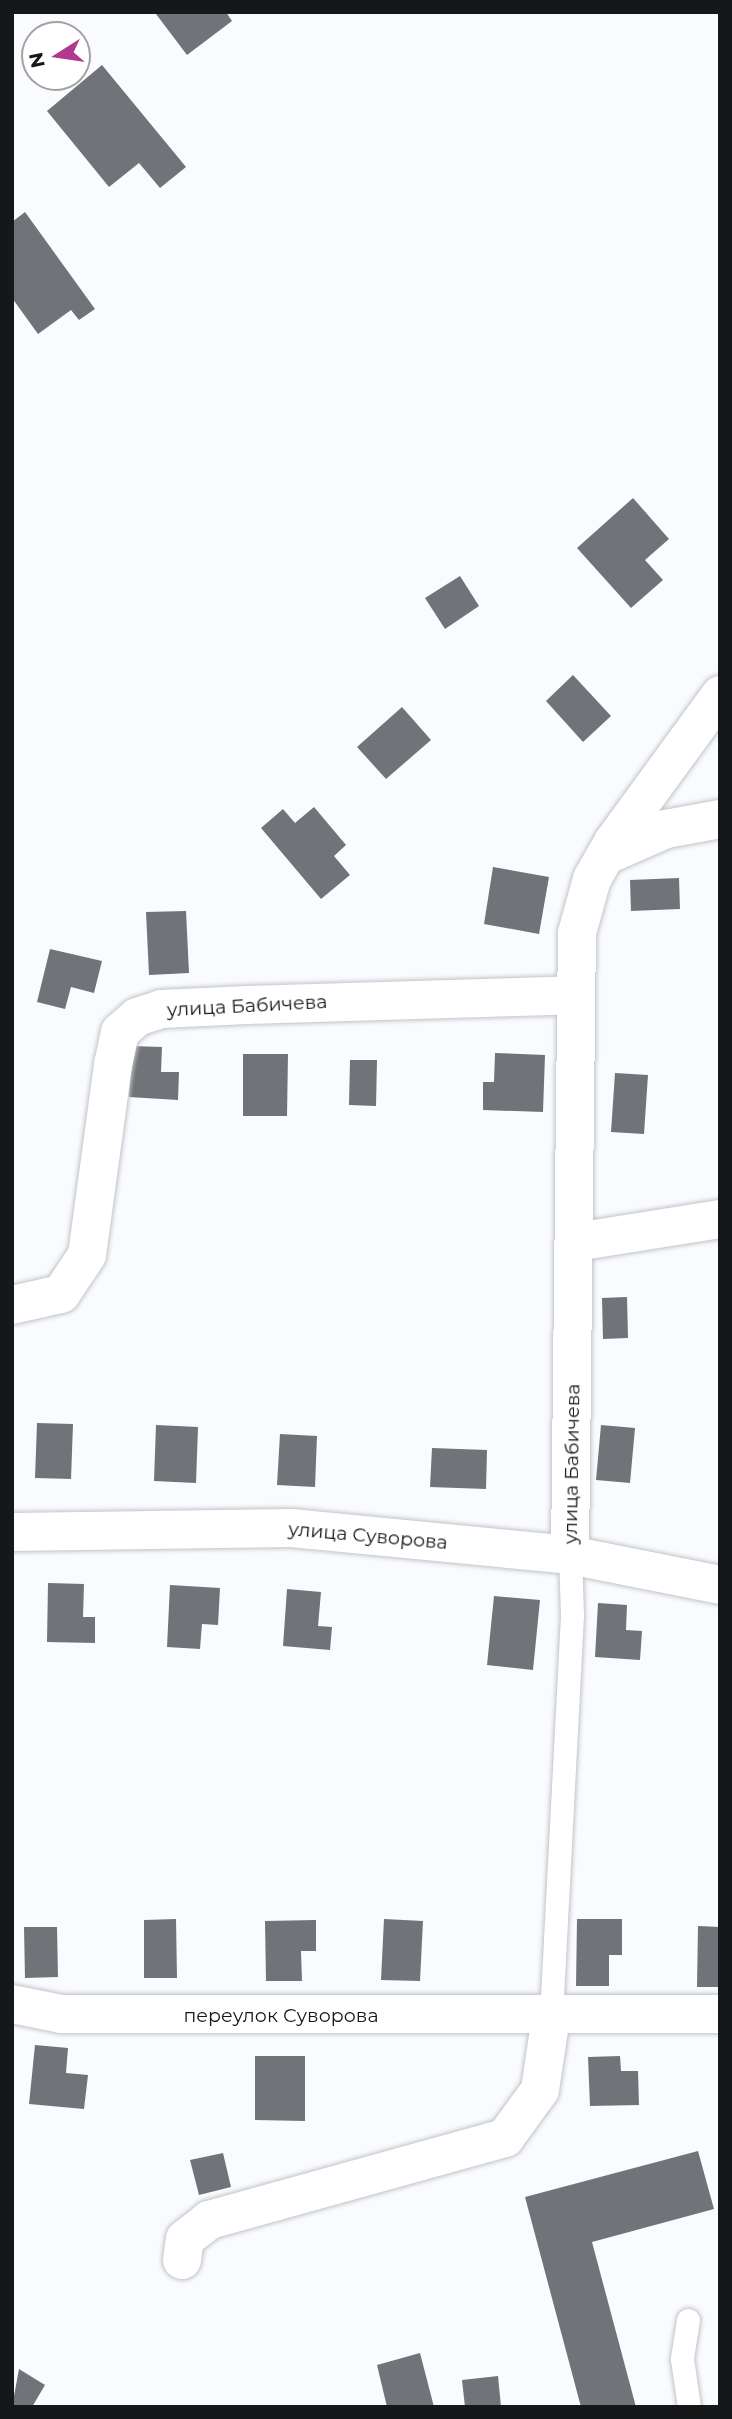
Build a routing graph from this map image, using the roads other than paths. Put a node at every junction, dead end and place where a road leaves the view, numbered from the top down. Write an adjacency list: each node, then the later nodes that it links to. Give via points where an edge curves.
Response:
1 (720, 695): 3 (street, улица Бабичева)
2 (720, 819): 3 (street, via 666,829)
3 (605, 856): 4 (street, улица Бабичева, via 577,933)
4 (576, 995): 6 (street, улица Бабичева); 7 (street, улица Бабичева, via 235,1005 161,1009 137,1017 120,1031 115,1054 87,1255 61,1294)
5 (720, 1219): 6 (street)
6 (576, 1242): 9 (street, улица Бабичева)
7 (12, 1304)
8 (12, 1532): 9 (street, улица Суворова, via 291,1528)
9 (570, 1555): 10 (street, улица Суворова); 13 (lane)
10 (720, 1585)
11 (12, 2004): 13 (street, переулок Суворова, via 61,2014)
12 (720, 2014): 13 (street, переулок Суворова)
13 (551, 2016): 14 (street, via 540,2090 505,2138 209,2220 185,2239)
14 (182, 2260)
15 (688, 2320): 16 (lane, via 682,2359)
16 (689, 2407)

